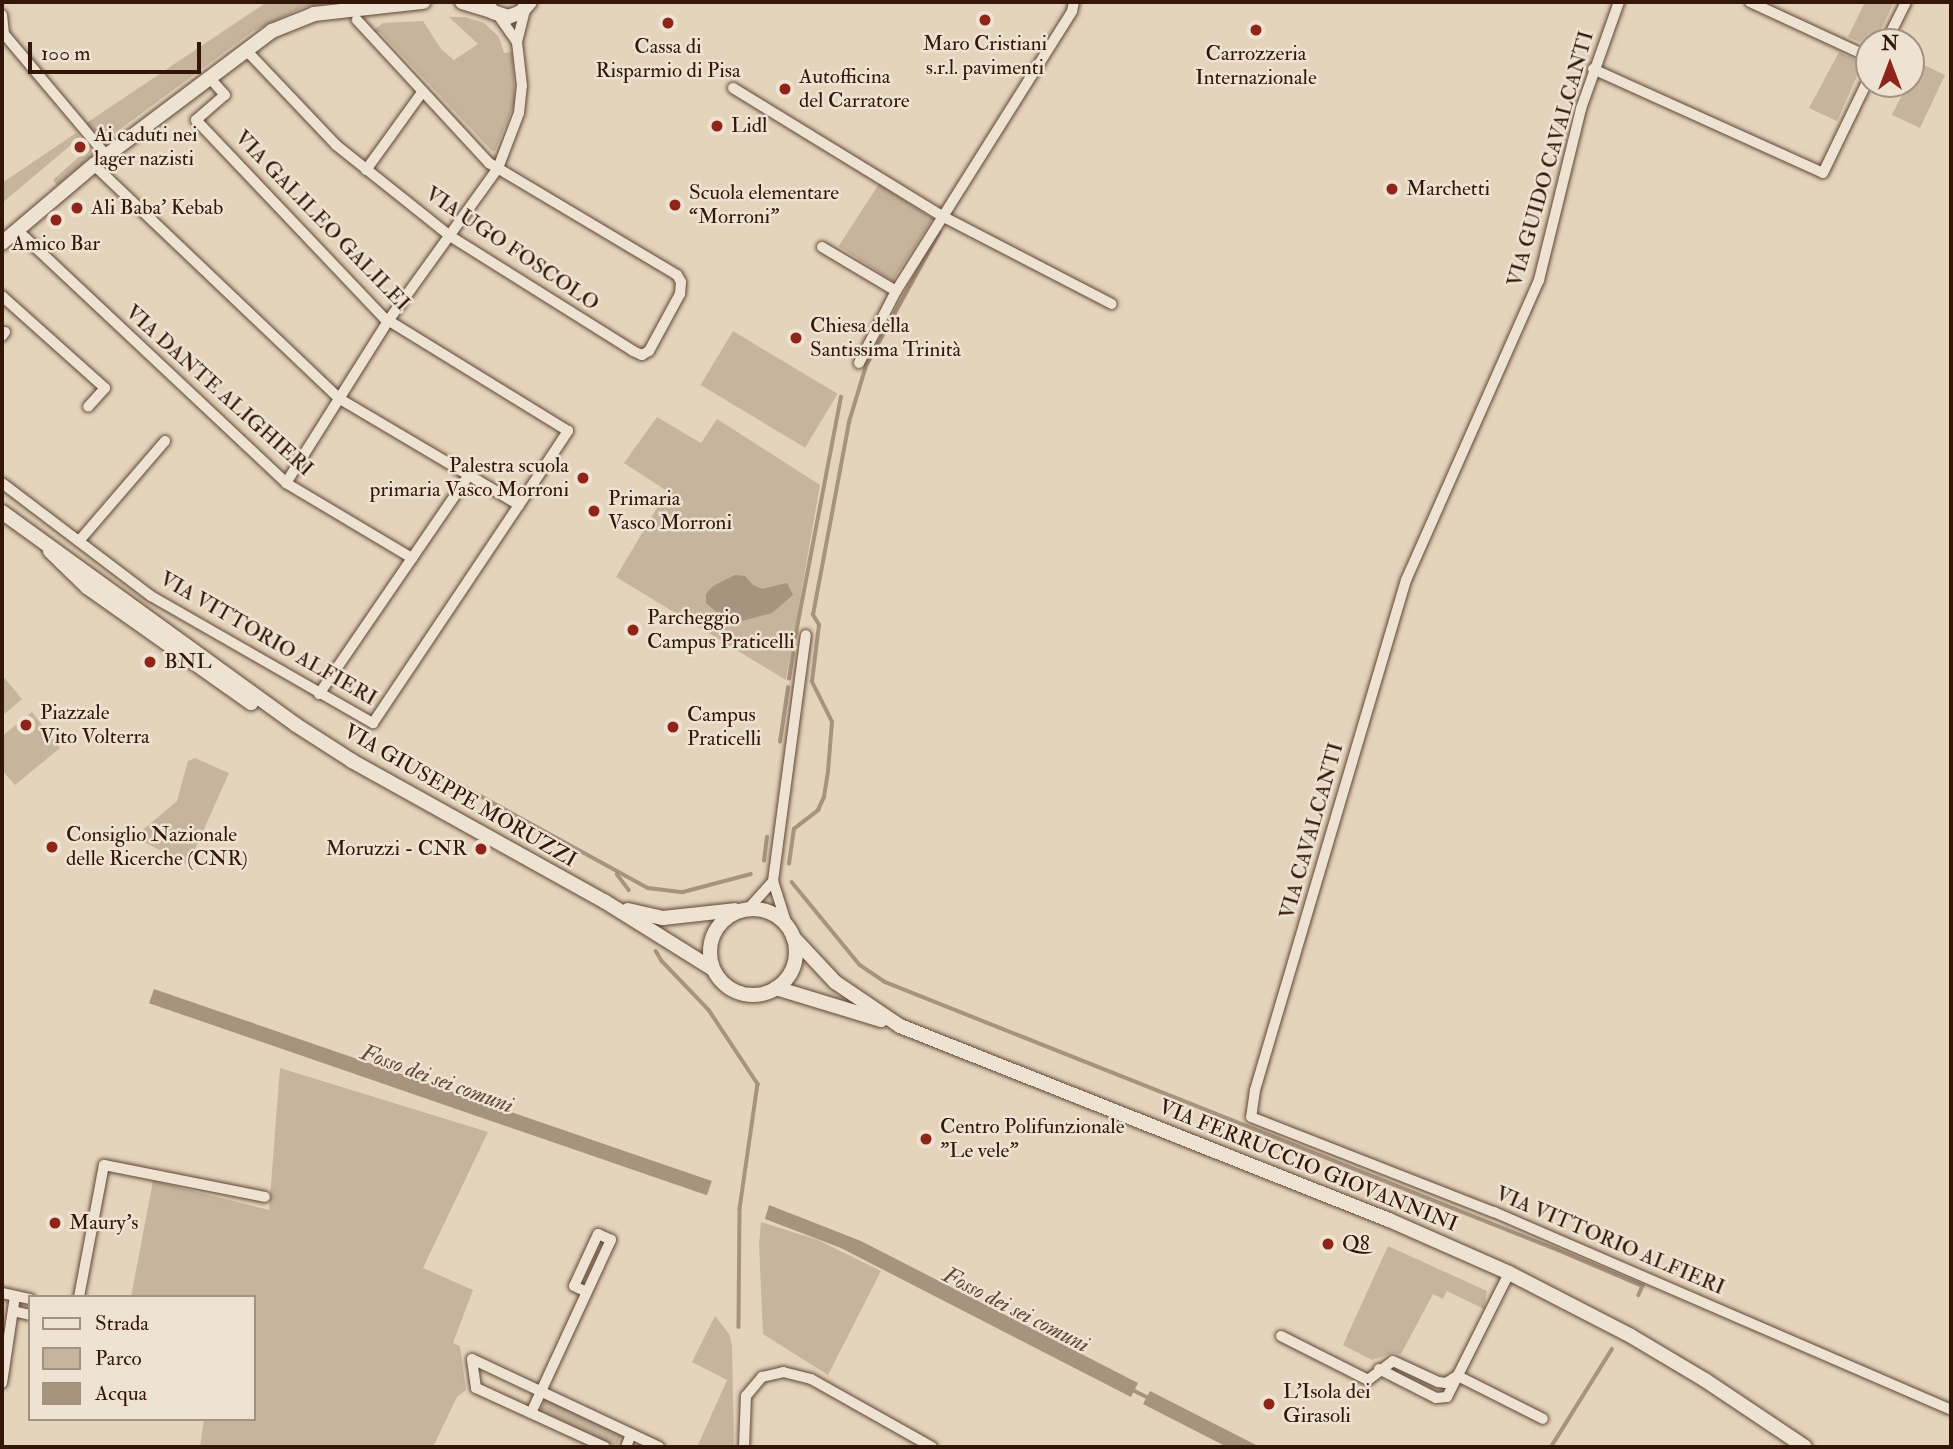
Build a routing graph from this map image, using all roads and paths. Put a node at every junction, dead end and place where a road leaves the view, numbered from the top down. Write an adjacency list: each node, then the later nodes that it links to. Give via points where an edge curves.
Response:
1 (423, 2): 14 (main road, via 314,14 279,28)
2 (462, 2): 8 (main road)
3 (1074, 2): 24 (street)
4 (1619, 2): 16 (street, VIA GUIDO CAVALCANTI)
5 (1750, 2): 15 (street)
6 (1906, 2): 11 (street)
7 (529, 4): 8 (main road, via 513,16); 13 (street)
8 (492, 10): 13 (street)
9 (2, 15): 12 (street)
10 (357, 20): 19 (street)
11 (1893, 28)
12 (3, 34): 21 (street)
13 (517, 42): 22 (street, via 522,100)
14 (246, 50): 17 (main road); 23 (street, VIA UGO FOSCOLO, via 328,138)
15 (1855, 51)
16 (1593, 69): 20 (street, via 1823,173); 43 (street, VIA GUIDO CAVALCANTI, via 1539,280)
17 (209, 77): 21 (main road); 32 (street, VIA GALILEO GALILEI, via 225,95 196,120)
18 (733, 89): 24 (street)
19 (423, 91): 22 (street); 23 (street)
20 (1859, 98)
21 (100, 160): 25 (main road); 34 (street)
22 (498, 168): 26 (street); 26 (street, VIA UGO FOSCOLO, via 679,279 680,294 649,351 642,355)
23 (366, 170): 26 (street, VIA UGO FOSCOLO)
24 (942, 216): 29 (street); 31 (street)
25 (17, 230): 27 (main road); 39 (street, VIA DANTE ALIGHIERI)
26 (450, 236): 32 (street)
27 (2, 243)
28 (822, 247): 29 (street)
29 (895, 291): 33 (street)
30 (2, 296): 35 (street, via 105,388)
31 (1112, 304)
32 (388, 321): 34 (street); 40 (street, VIA GALILEO GALILEI, via 568,431)
33 (859, 363)
34 (340, 398): 37 (street); 39 (street)
35 (88, 407)
36 (166, 441): 42 (street)
37 (469, 475): 40 (street); 44 (street)
38 (2, 483): 42 (street, VIA VITTORIO ALFIERI)
39 (286, 483): 44 (street, VIA DANTE ALIGHIERI)
40 (519, 505): 46 (street, VIA VITTORIO ALFIERI, via 373,723)
41 (2, 512): 48 (main road, VIA GIUSEPPE MORUZZI, via 45,544 67,571 232,691 410,796)
42 (79, 541): 46 (street, VIA VITTORIO ALFIERI, via 151,596)
43 (1415, 557): 54 (street, VIA CAVALCANTI, via 1255,1090)
44 (412, 558): 46 (street)
45 (806, 635): 47 (street)
46 (318, 694)
47 (774, 881): 49 (street); 50 (street)
48 (604, 901): 49 (main road, VIA GIUSEPPE MORUZZI, via 663,918); 51 (main road, VIA GIUSEPPE MORUZZI)
49 (746, 909): 50 (main road, via 771,913); 51 (main road, via 728,916 714,932 709,949)
50 (790, 931): 52 (main road, via 794,965); 53 (main road, VIA FERRUCCIO GIOVANNINI, via 835,982)
51 (713, 968): 52 (main road, via 721,981 740,993 758,995)
52 (776, 988): 53 (main road)
53 (900, 1026): 56 (main road, VIA FERRUCCIO GIOVANNINI, via 1389,1220)
54 (1251, 1117): 69 (street, VIA VITTORIO ALFIERI, via 1494,1212)
55 (265, 1197): 59 (street, via 104,1165)
56 (1508, 1273): 66 (street); 78 (main road, VIA FERRUCCIO GIOVANNINI, via 1632,1336)
57 (587, 1292): 57 (street, via 611,1240 598,1234 574,1286); 68 (street)
58 (2, 1293): 60 (street)
59 (79, 1295)
60 (15, 1296): 61 (street); 62 (street)
61 (28, 1299)
62 (13, 1311): 63 (street); 67 (street)
63 (28, 1315)
64 (1281, 1336): 65 (street, via 1368,1380)
65 (1379, 1369): 66 (street, via 1394,1361 1438,1382); 66 (street, via 1441,1399 1447,1397)
66 (1458, 1376): 71 (street)
67 (2, 1383)
68 (541, 1391): 70 (street); 70 (street, via 472,1359 476,1388); 72 (street)
69 (1951, 1410)
70 (531, 1413): 73 (street)
71 (1543, 1419)
72 (631, 1434): 74 (street); 75 (street)
73 (605, 1447)
74 (625, 1447)
75 (659, 1447)
76 (744, 1447): 77 (street, via 745,1399 768,1374 789,1372 807,1377)
77 (932, 1447)
78 (1805, 1447)

